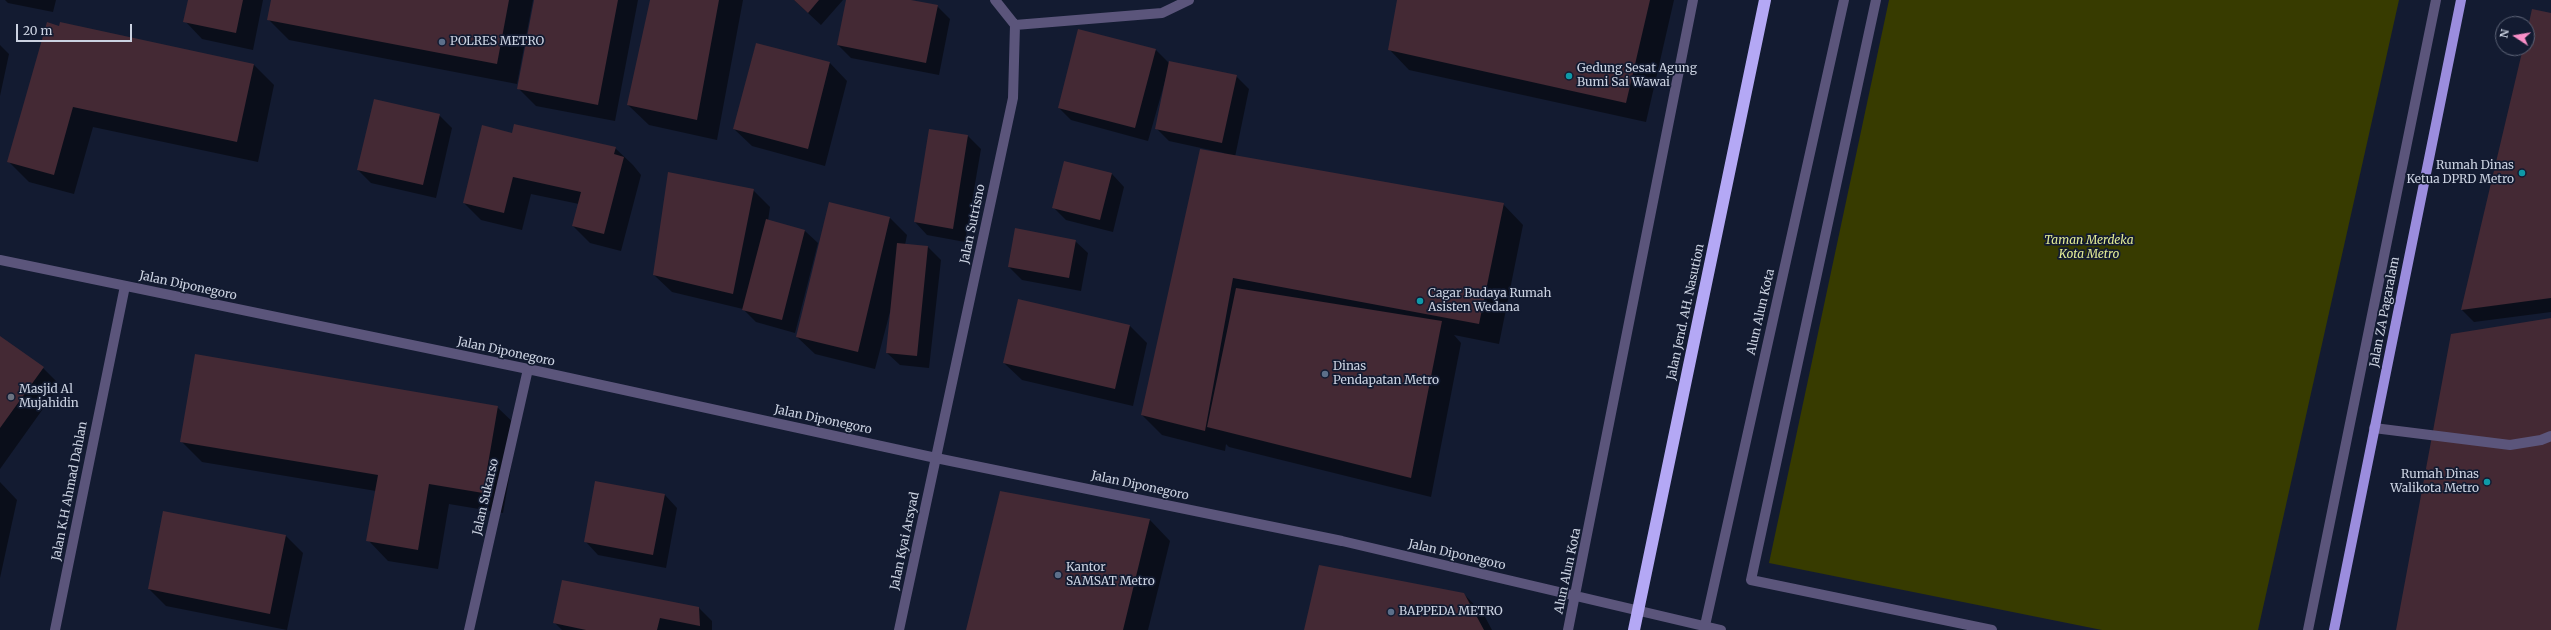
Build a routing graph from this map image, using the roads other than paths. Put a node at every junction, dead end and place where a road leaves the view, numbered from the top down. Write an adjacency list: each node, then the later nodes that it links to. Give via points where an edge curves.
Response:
1 (995, 0): 9 (street)
2 (1189, 0): 9 (street, via 1162,13)
3 (1693, 0): 16 (street, Alun Alun Kota)
4 (1764, 0): 17 (highway, Jalan Jend. AH. Nasution)
5 (1844, 0): 18 (street, Alun Alun Kota)
6 (1876, 0): 25 (street, via 1751,580)
7 (2436, 0): 26 (street)
8 (2461, 0): 13 (main road, Jalan ZA Pagaralam)
9 (1015, 25): 15 (street, Jalan Sutrisno, via 1013,98)
10 (0, 260): 11 (street, Jalan Diponegoro)
11 (125, 286): 12 (street, Jalan Diponegoro); 19 (street, Jalan K.H Ahmad Dahlan)
12 (528, 369): 15 (street, Jalan Diponegoro); 20 (street, Jalan Sukarso)
13 (2374, 428): 14 (street, via 2510,445); 27 (main road, Jalan ZA Pagaralam)
14 (2551, 436)
15 (936, 458): 16 (street, Jalan Diponegoro, via 1342,541); 21 (street, Jalan Kyai Arsyad)
16 (1576, 596): 17 (street, Jalan Diponegoro); 22 (street, Alun Alun Kota)
17 (1639, 610): 18 (street, Jalan Diponegoro); 23 (highway, Jalan Jend. AH. Nasution)
18 (1704, 628): 24 (street, Jalan Diponegoro)
19 (55, 630)
20 (469, 630)
21 (899, 630)
22 (1568, 630)
23 (1634, 630)
24 (1721, 630)
25 (1992, 630)
26 (2308, 630)
27 (2334, 630)

